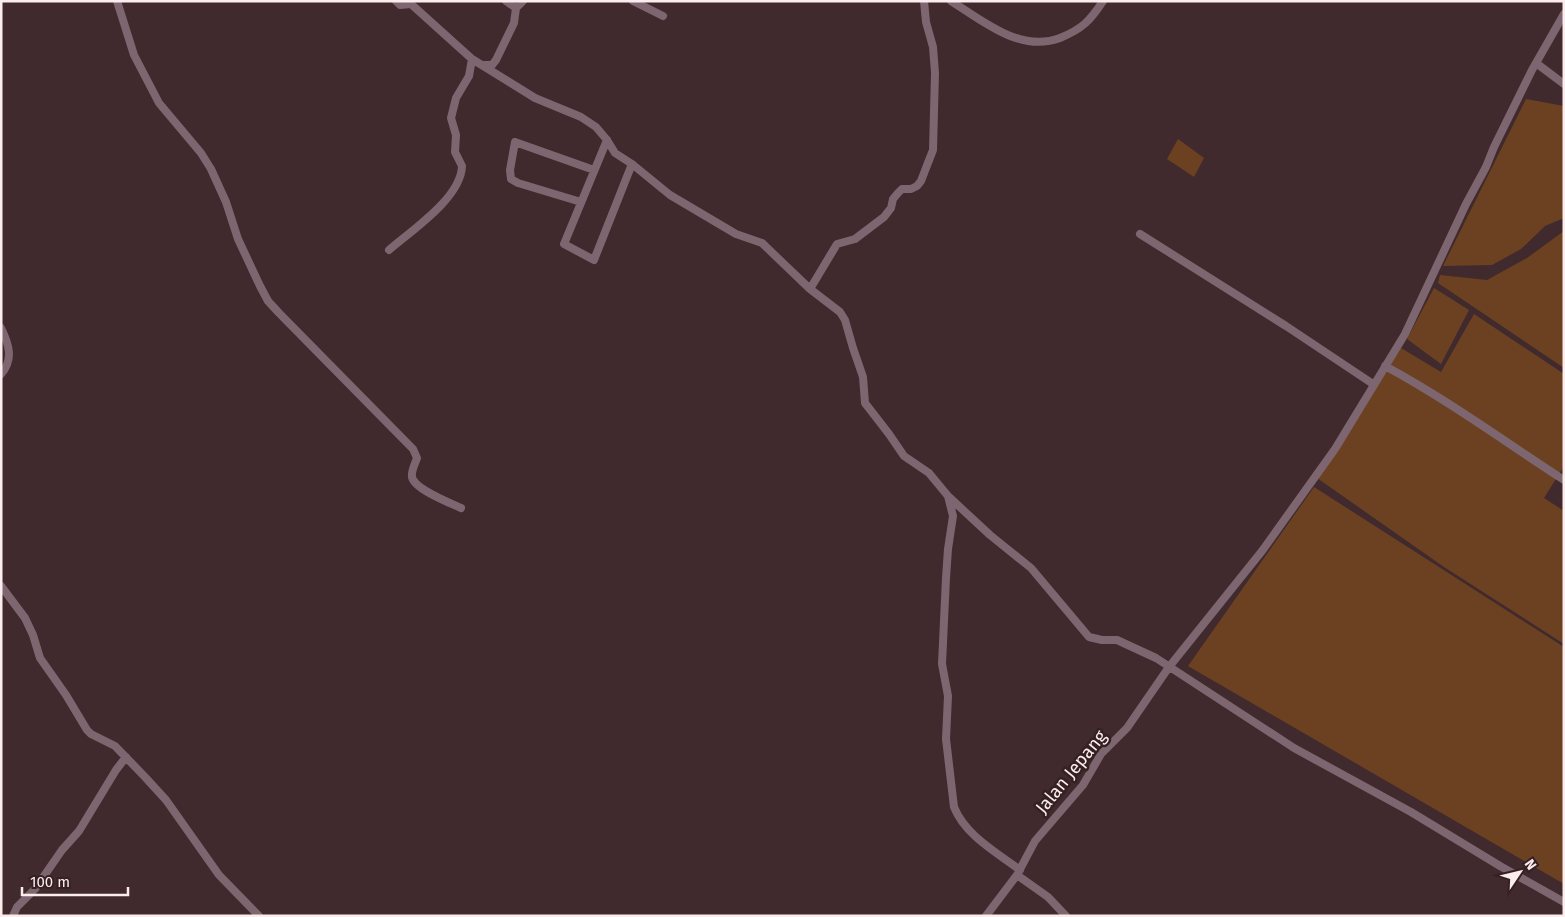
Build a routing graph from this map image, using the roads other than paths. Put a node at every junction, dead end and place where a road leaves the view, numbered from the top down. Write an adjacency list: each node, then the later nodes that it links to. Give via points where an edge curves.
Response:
1 (117, 1): 30 (street, via 134,55 159,103 201,153 211,170 238,239 268,301 413,448 417,458 412,474 414,481)
2 (396, 1): 9 (street, via 400,5)
3 (506, 1): 10 (street)
4 (523, 1): 10 (street)
5 (633, 1): 12 (street)
6 (924, 1): 23 (street, via 926,22 934,47 935,73 933,150 921,181 911,189 898,192 884,217 855,239 837,244)
7 (951, 1): 8 (street, via 1013,38 1038,42 1053,40 1080,29)
8 (1103, 1)
9 (413, 3): 13 (street)
10 (516, 8): 15 (street, via 514,22 496,60 492,65)
11 (1564, 14): 14 (street, Jalan Jepang)
12 (663, 16)
13 (472, 59): 15 (street); 22 (street, via 469,76 456,98 451,118 456,135 454,152 462,168 458,182 444,203)
14 (1536, 63): 16 (street); 25 (street, Jalan Jepang, via 1405,334)
15 (483, 65): 17 (street, via 536,98 581,117)
16 (1564, 84)
17 (607, 140): 18 (street, via 615,153); 19 (street)
18 (632, 164): 20 (street, via 594,260 564,244); 23 (street, via 670,195 736,234 762,243)
19 (594, 170): 20 (street); 20 (street, via 515,142 511,179)
20 (581, 202)
21 (1140, 234): 27 (street)
22 (389, 250)
23 (810, 289): 29 (street, via 840,312 845,320 863,377 865,404 904,456 929,473)
24 (1, 328): 26 (street, via 9,354 8,364)
25 (1386, 366): 27 (street, Jalan Jepang); 28 (street, via 1447,402)
26 (1, 374)
27 (1373, 384): 32 (street, Jalan Jepang, via 1335,449 1262,551)
28 (1564, 480)
29 (948, 496): 32 (street, via 1031,568 1089,637 1117,640); 34 (street, via 953,516 947,558 942,664 948,696 946,739 954,807 967,830)
30 (461, 508)
31 (1, 586): 33 (street, via 24,618 40,658 87,730 115,746)
32 (1169, 667): 34 (street, Jalan Jepang, via 1127,728 1101,754 1083,785 1035,841); 35 (street, via 1294,748)
33 (126, 757): 36 (street, via 79,831); 37 (street, via 166,800 219,875)
34 (1018, 873): 38 (street, Jalan Jepang); 39 (street, via 1048,896)
35 (1564, 902)
36 (13, 916)
37 (259, 916)
38 (986, 916)
39 (1066, 916)

